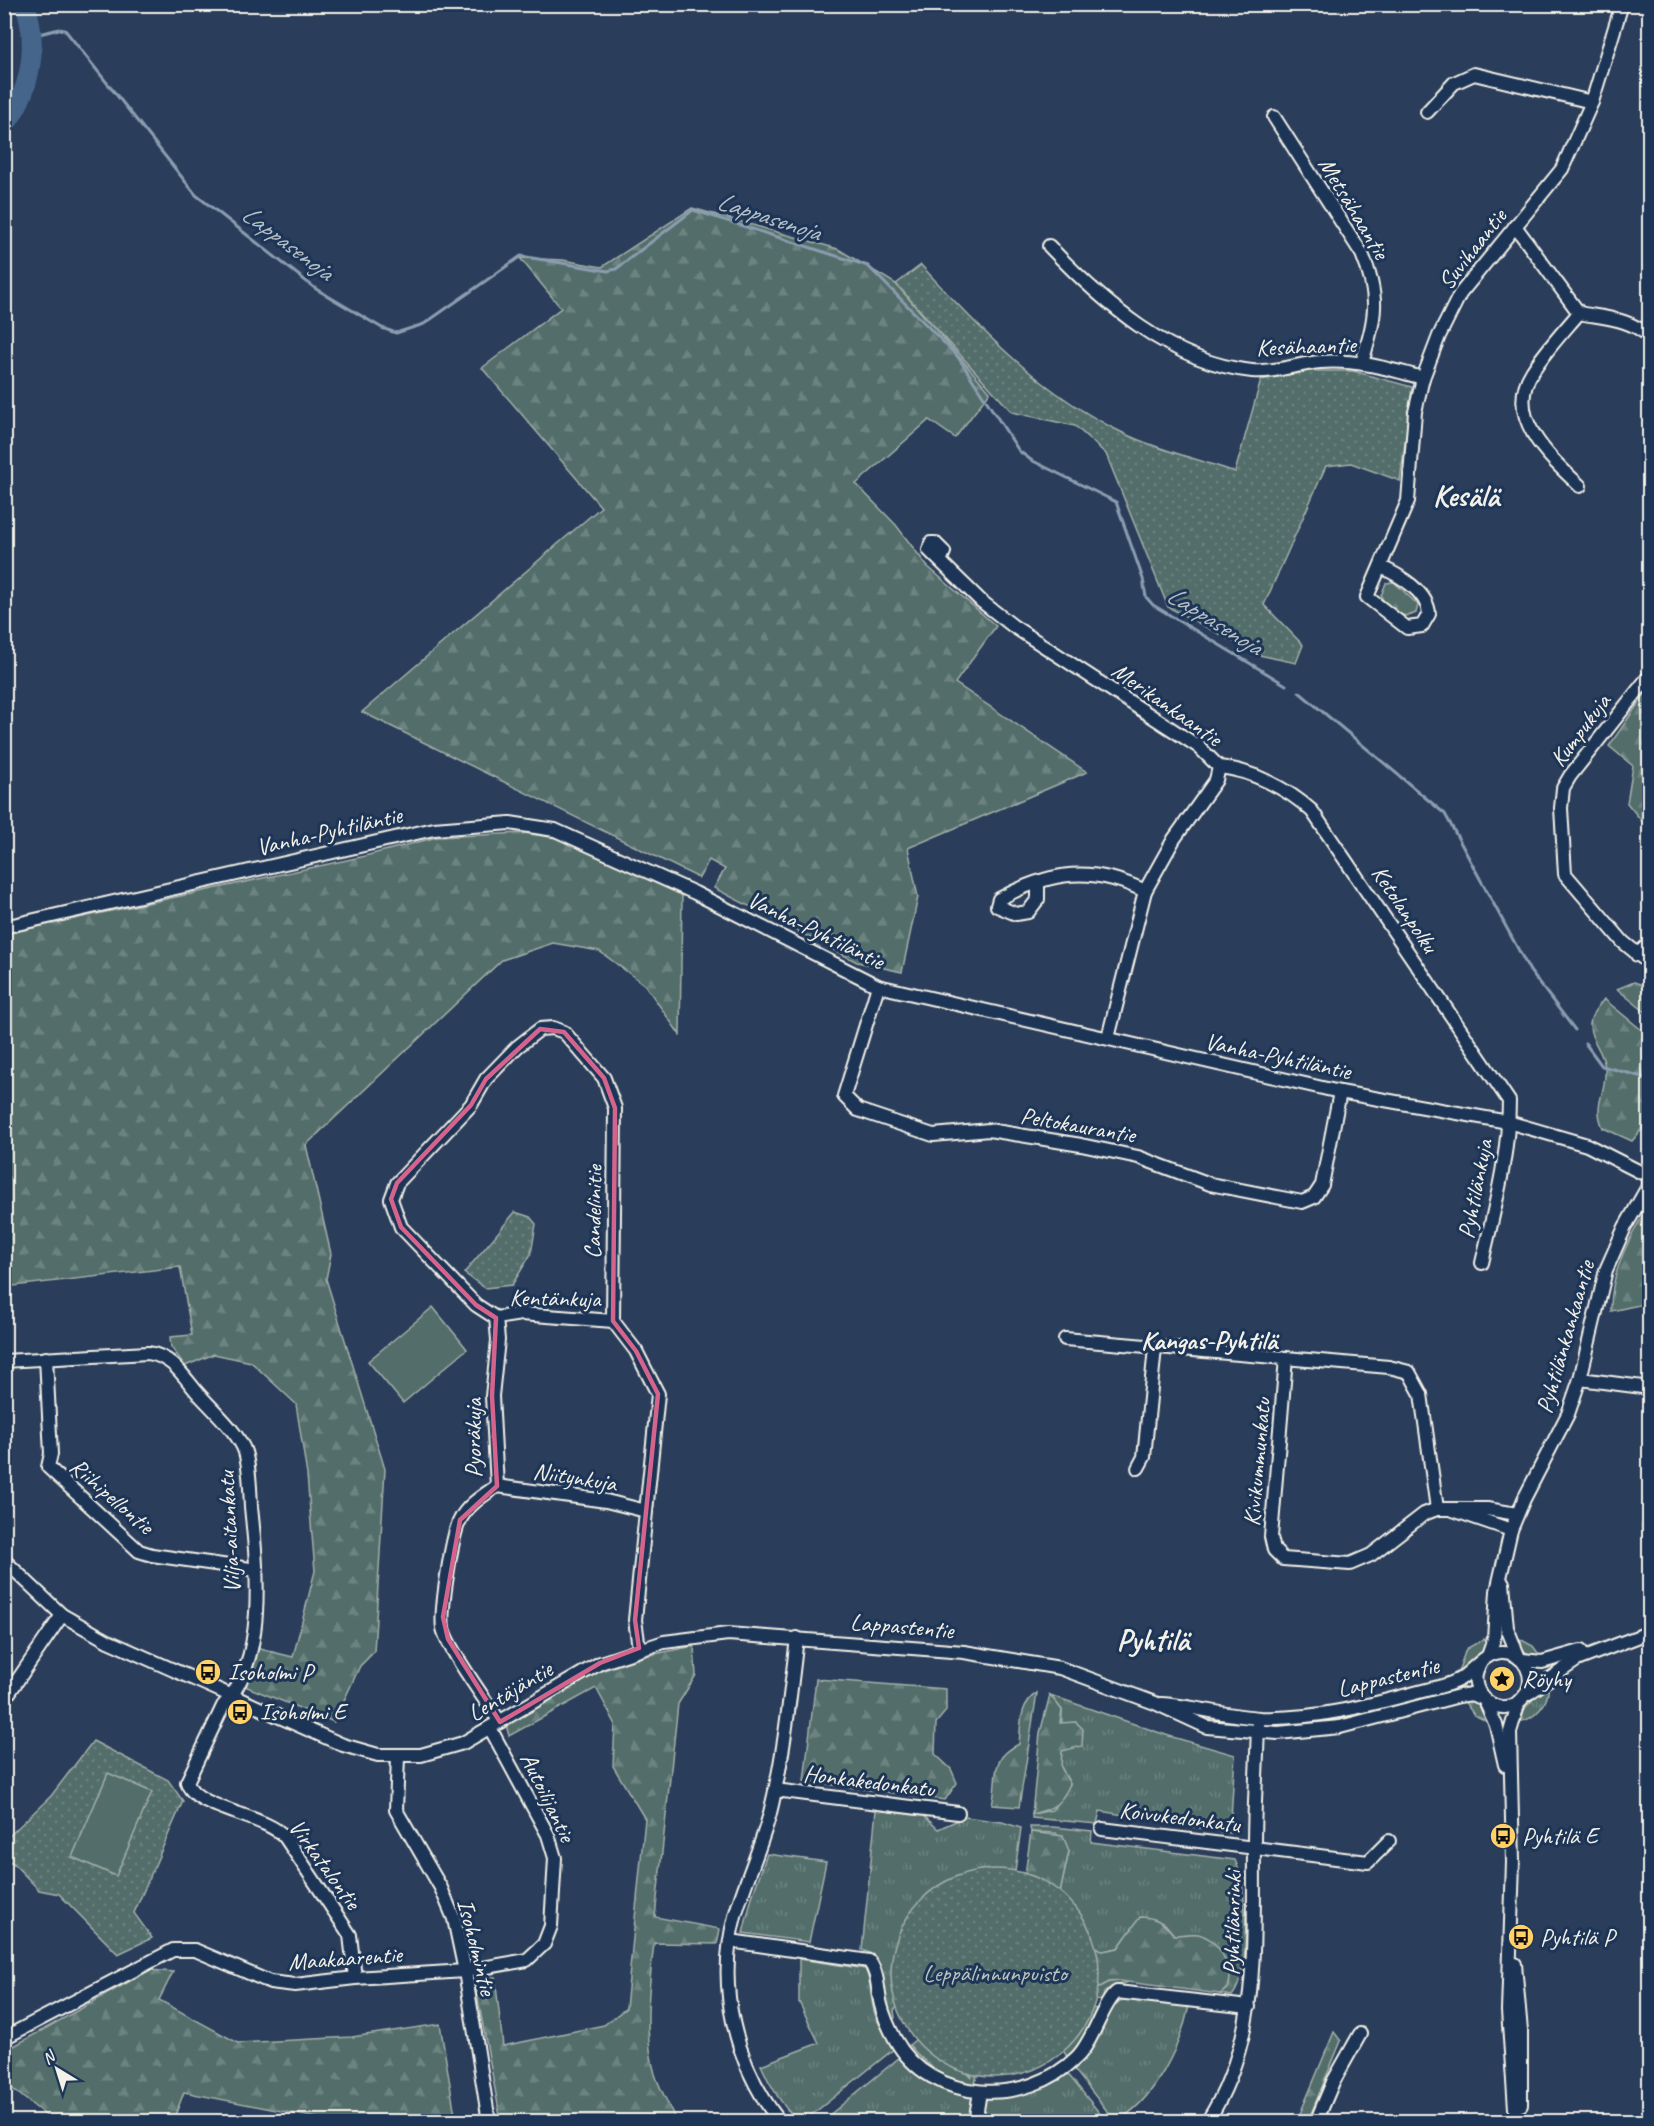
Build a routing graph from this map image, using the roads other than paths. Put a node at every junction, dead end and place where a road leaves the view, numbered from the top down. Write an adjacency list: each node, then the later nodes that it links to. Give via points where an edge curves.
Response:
1 (1622, 4): 2 (street, Suvihaantie)
2 (1592, 102): 3 (street, via 1474,74 1454,83); 5 (street, Suvihaantie, via 1562,169)
3 (1427, 112)
4 (1274, 117): 9 (street, Metsähaantie, via 1362,254 1371,278 1376,301)
5 (1515, 226): 7 (street); 10 (street, Suvihaantie, via 1460,294)
6 (1049, 246): 9 (street, Kesähaantie, via 1103,300 1153,336 1207,359 1253,371 1319,362)
7 (1579, 313): 8 (street, via 1625,321); 11 (street, via 1532,372 1524,409 1532,434)
8 (1650, 337)
9 (1362, 363): 10 (street, Kesähaantie)
10 (1423, 378): 13 (street, Suvihaantie, via 1415,412 1408,501)
11 (1580, 486)
12 (940, 561): 15 (street, Merikankaantie, via 1013,626 1199,747)
13 (1381, 567): 13 (street, Suvihaantie, via 1366,597 1407,628 1422,626 1429,614 1423,600 1407,582)
14 (1650, 675): 20 (street, Kumpukuja, via 1570,776 1563,788 1561,808 1565,874)
15 (1219, 767): 17 (street, Merikankaantie, via 1216,780 1174,838); 25 (street, Ketolanpolku, via 1241,769 1288,793 1318,820 1509,1101)
16 (1038, 883): 17 (street, via 1071,874 1096,873)
17 (1145, 891): 23 (street, Merikankaantie)
18 (4, 927): 22 (street, Vanha-Pyhtiläntie, via 434,829 510,823 555,830 591,844)
19 (1650, 943): 20 (street)
20 (1637, 955): 21 (street, Kumpukuja)
21 (1650, 964)
22 (878, 986): 23 (street, Vanha-Pyhtiläntie); 24 (street, Peltokaurantie, via 844,1096 858,1110 933,1136 989,1130 1081,1145 1138,1156 1210,1184 1302,1202 1314,1197 1322,1185)
23 (1108, 1038): 24 (street, Vanha-Pyhtiläntie)
24 (1340, 1092): 25 (street, Vanha-Pyhtiläntie)
25 (1509, 1122): 26 (street, Vanha-Pyhtiläntie, via 1587,1145); 28 (street, Pyhtilänkuja)
26 (1650, 1177)
27 (1650, 1183): 36 (street, Pyhtilänkankaantie, via 1606,1270)
28 (1482, 1263)
29 (496, 1318): 30 (street, Kentänkuja, via 521,1314); 30 (street, Candelinitie, via 476,1305 401,1227 391,1199 397,1183 471,1105 486,1079 540,1029 553,1028 564,1032 604,1078 615,1108); 39 (street, Pyoräkuja, via 498,1340 492,1396)
30 (613, 1321): 42 (street, via 636,1351 657,1394)
31 (1065, 1340): 32 (street)
32 (1155, 1348): 34 (street); 38 (street, via 1144,1457)
33 (46, 1358): 35 (street); 48 (street, Riihipellontie, via 51,1454 48,1467 139,1551); 48 (street, Vilja-aitankatu, via 163,1355 244,1450)
34 (1286, 1358): 40 (street, via 1389,1367 1409,1372 1415,1378 1421,1394); 40 (street, Kivikummunkatu, via 1271,1537 1278,1555 1291,1562 1350,1564)
35 (4, 1361)
36 (1580, 1379): 37 (street); 43 (street, Pyhtilänkankaantie, via 1568,1414)
37 (1650, 1388)
38 (1138, 1468)
39 (497, 1486): 42 (street, Niitynkuja, via 606,1501); 63 (street, Pyoräkuja, via 480,1497 460,1520 443,1617 448,1639)
40 (1437, 1509): 41 (street)
41 (1452, 1510): 43 (street, via 1487,1509); 46 (street)
42 (646, 1511): 54 (street, via 635,1620)
43 (1518, 1514): 46 (street, Pyhtilänkankaantie)
44 (1650, 1522): 45 (street)
45 (1649, 1527)
46 (1511, 1530): 49 (street, Pyhtilänkankaantie)
47 (4, 1560): 50 (street, Lentäjäntie)
48 (257, 1570): 57 (street, Vilja-aitankatu, via 253,1637)
49 (1502, 1573): 55 (street, Pyhtilänkankaantie, via 1494,1639); 56 (street, Pyhtilänkankaantie, via 1508,1628)
50 (62, 1615): 57 (street, Lentäjäntie, via 108,1641); 60 (street)
51 (1650, 1632): 53 (street)
52 (797, 1638): 54 (street, Lappastentie, via 728,1634); 61 (street, Lappastentie, via 1023,1660 1060,1668); 67 (street)
53 (1628, 1639): 56 (street, via 1552,1660); 59 (street, via 1562,1668)
54 (639, 1648): 63 (street, Lentäjäntie, via 600,1664)
55 (1485, 1659): 56 (street, via 1504,1652); 58 (street, via 1475,1681); 62 (street, Lappastentie, via 1455,1682 1409,1695 1326,1715)
56 (1520, 1659): 59 (street, via 1530,1680)
57 (232, 1696): 65 (street, Lentäjäntie, via 343,1745); 74 (street, Virkatalontie, via 223,1706 190,1773 188,1788 194,1795 270,1825 285,1838 350,1935)
58 (1484, 1699): 59 (street, via 1502,1707); 64 (street, Lappastentie, via 1461,1695 1340,1727 1308,1732); 66 (street, via 1496,1725)
59 (1522, 1699): 66 (street, via 1510,1732)
60 (4, 1700)
61 (1155, 1703): 62 (street, Lappastentie); 64 (street, Lappastentie, via 1207,1726)
62 (1258, 1718): 64 (street, Pyhtilänrinki)
63 (495, 1725): 65 (street, Lentäjäntie, via 448,1749); 73 (street, Autoilijantie, via 553,1846 551,1926 544,1944 527,1960)
64 (1258, 1732): 71 (street, Pyhtilänrinki)
65 (398, 1757): 73 (street, Isoholmintie, via 396,1810 449,1908)
66 (1510, 1786): 84 (street, via 1511,1936 1521,2031)
67 (775, 1790): 68 (street, Honkakedonkatu); 72 (street)
68 (958, 1813)
69 (1102, 1829): 71 (street, Koivukedonkatu)
70 (1389, 1841): 71 (street, Koivukedonkatu, via 1368,1862)
71 (1254, 1848): 75 (street, Pyhtilänrinki, via 1256,1918)
72 (730, 1941): 78 (street, via 869,1961 881,2005 897,2042 929,2074); 80 (street, via 729,1997 741,2054 750,2077)
73 (465, 1971): 74 (street, Maakaarentie); 79 (street, Isoholmintie)
74 (355, 1978): 77 (street, Maakaarentie, via 279,1984 195,1950 173,1950)
75 (1250, 2007): 78 (street, via 1117,1992 1108,2002 1090,2042 1061,2071 1021,2090); 82 (street, Pyhtilänrinki, via 1233,2070)
76 (1360, 2034): 83 (street)
77 (4, 2038)
78 (980, 2092): 81 (street)
79 (489, 2121)
80 (780, 2121)
81 (975, 2121)
82 (1207, 2121)
83 (1316, 2121)
84 (1518, 2121)

